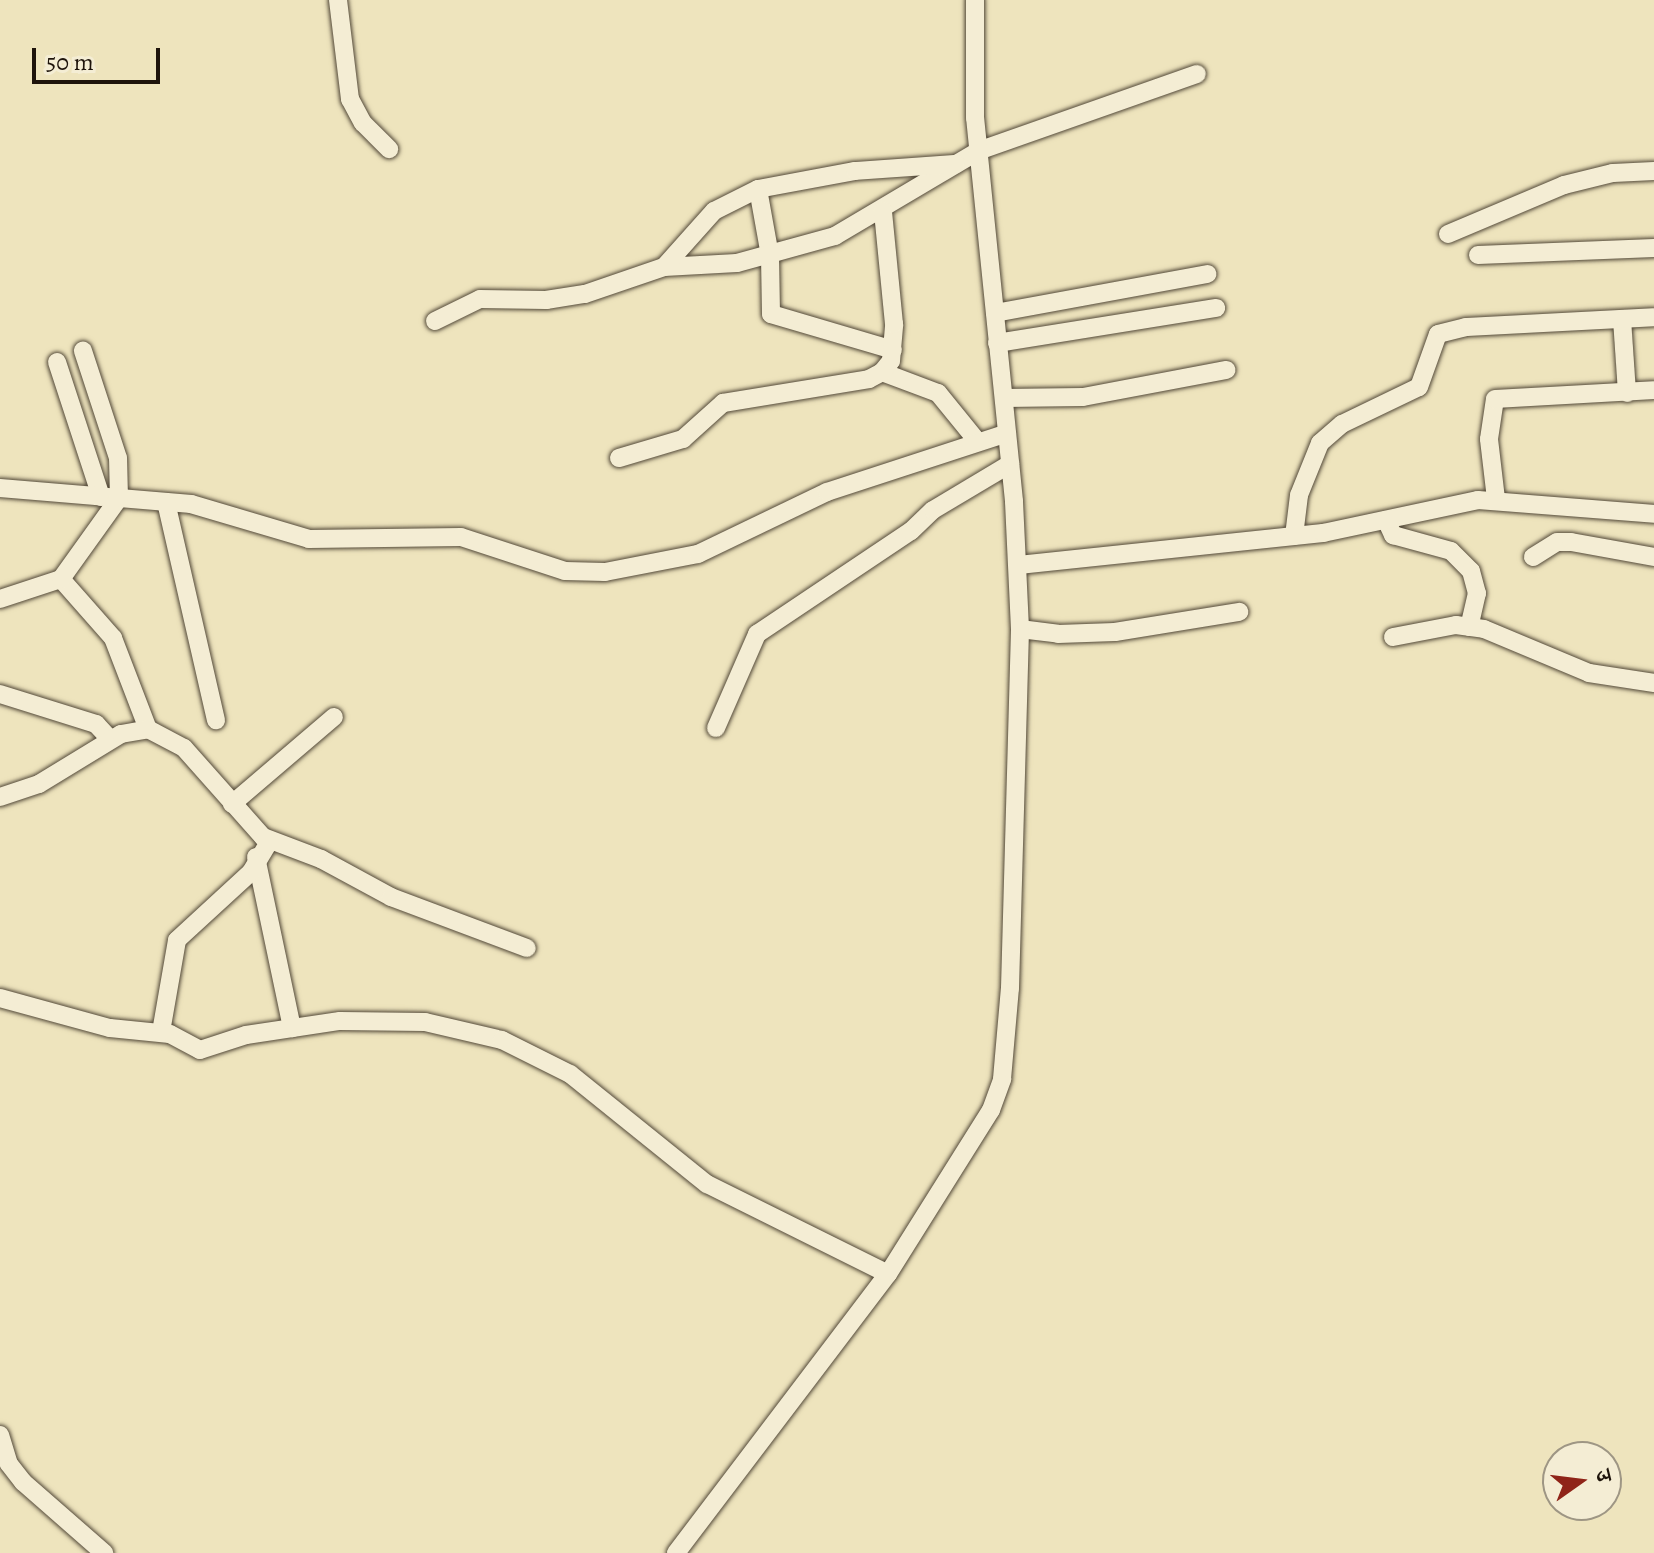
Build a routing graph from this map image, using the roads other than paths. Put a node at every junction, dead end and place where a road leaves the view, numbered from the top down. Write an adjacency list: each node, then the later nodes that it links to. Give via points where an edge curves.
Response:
1 (338, 0): 4 (street, via 350,99 363,123)
2 (975, 0): 5 (street)
3 (1197, 74): 5 (street)
4 (389, 149)
5 (978, 151): 6 (street); 17 (street)
6 (959, 164): 8 (street, via 855,171); 9 (street)
7 (1654, 171): 10 (street, via 1613,173 1564,185)
8 (758, 189): 13 (street); 14 (street, via 714,211)
9 (883, 211): 13 (street, via 835,236); 22 (street)
10 (1448, 234)
11 (1654, 248): 12 (street)
12 (1478, 255)
13 (770, 256): 14 (street); 22 (street, via 771,314)
14 (664, 267): 20 (street, via 572,296 480,299)
15 (1207, 274): 17 (street)
16 (1216, 308): 21 (street)
17 (995, 313): 21 (street)
18 (1654, 317): 19 (street)
19 (1622, 319): 28 (street); 40 (street, via 1466,327 1438,334 1419,387 1342,424 1320,443 1299,495)
20 (435, 321)
21 (997, 343): 29 (street)
22 (893, 350): 26 (street)
23 (83, 351): 35 (street, via 115,447)
24 (57, 362): 35 (street)
25 (1226, 370): 29 (street, via 1083,397)
26 (882, 372): 31 (street, via 938,393); 32 (street, via 869,379 723,403 683,439)
27 (1654, 390): 28 (street)
28 (1627, 393): 36 (street, via 1495,399 1489,439)
29 (1004, 398): 30 (street)
30 (1007, 433): 31 (street); 33 (street)
31 (978, 442): 37 (street, via 827,492 698,554 633,567 565,571 461,537 309,539 191,504)
32 (619, 458)
33 (1010, 464): 43 (street); 54 (street, via 933,510 911,531 757,634)
34 (0, 488): 35 (street)
35 (110, 498): 37 (street); 44 (street)
36 (1496, 499): 38 (street); 39 (street, via 1434,506)
37 (166, 502): 53 (street)
38 (1654, 514)
39 (1386, 520): 40 (street); 47 (street, via 1393,535 1451,551 1471,571 1477,593)
40 (1294, 536): 43 (street)
41 (1533, 557): 42 (street, via 1557,542 1571,542)
42 (1654, 557)
43 (1018, 565): 48 (street)
44 (61, 579): 45 (street); 55 (street, via 113,638)
45 (0, 599)
46 (1239, 612): 48 (street, via 1102,633)
47 (1469, 627): 49 (street, via 1423,628); 50 (street, via 1589,673)
48 (1020, 629): 65 (street, via 1010,988 1002,1079 991,1110)
49 (1393, 637)
50 (1654, 683)
51 (0, 694): 56 (street, via 96,724)
52 (334, 717): 58 (street)
53 (216, 720)
54 (716, 728)
55 (148, 729): 56 (street); 58 (street, via 184,748)
56 (110, 739): 57 (street, via 39,784)
57 (0, 797)
58 (232, 804): 59 (street)
59 (262, 835): 60 (street); 61 (street, via 391,897)
60 (257, 864): 63 (street); 64 (street, via 177,940)
61 (527, 948)
62 (0, 998): 64 (street, via 110,1028)
63 (292, 1028): 64 (street, via 200,1050); 65 (street, via 340,1021 425,1022 502,1040 570,1074 707,1184)
64 (161, 1032)
65 (888, 1274): 69 (street)
66 (0, 1435): 67 (street)
67 (4, 1461): 68 (street)
68 (104, 1553)
69 (676, 1553)

